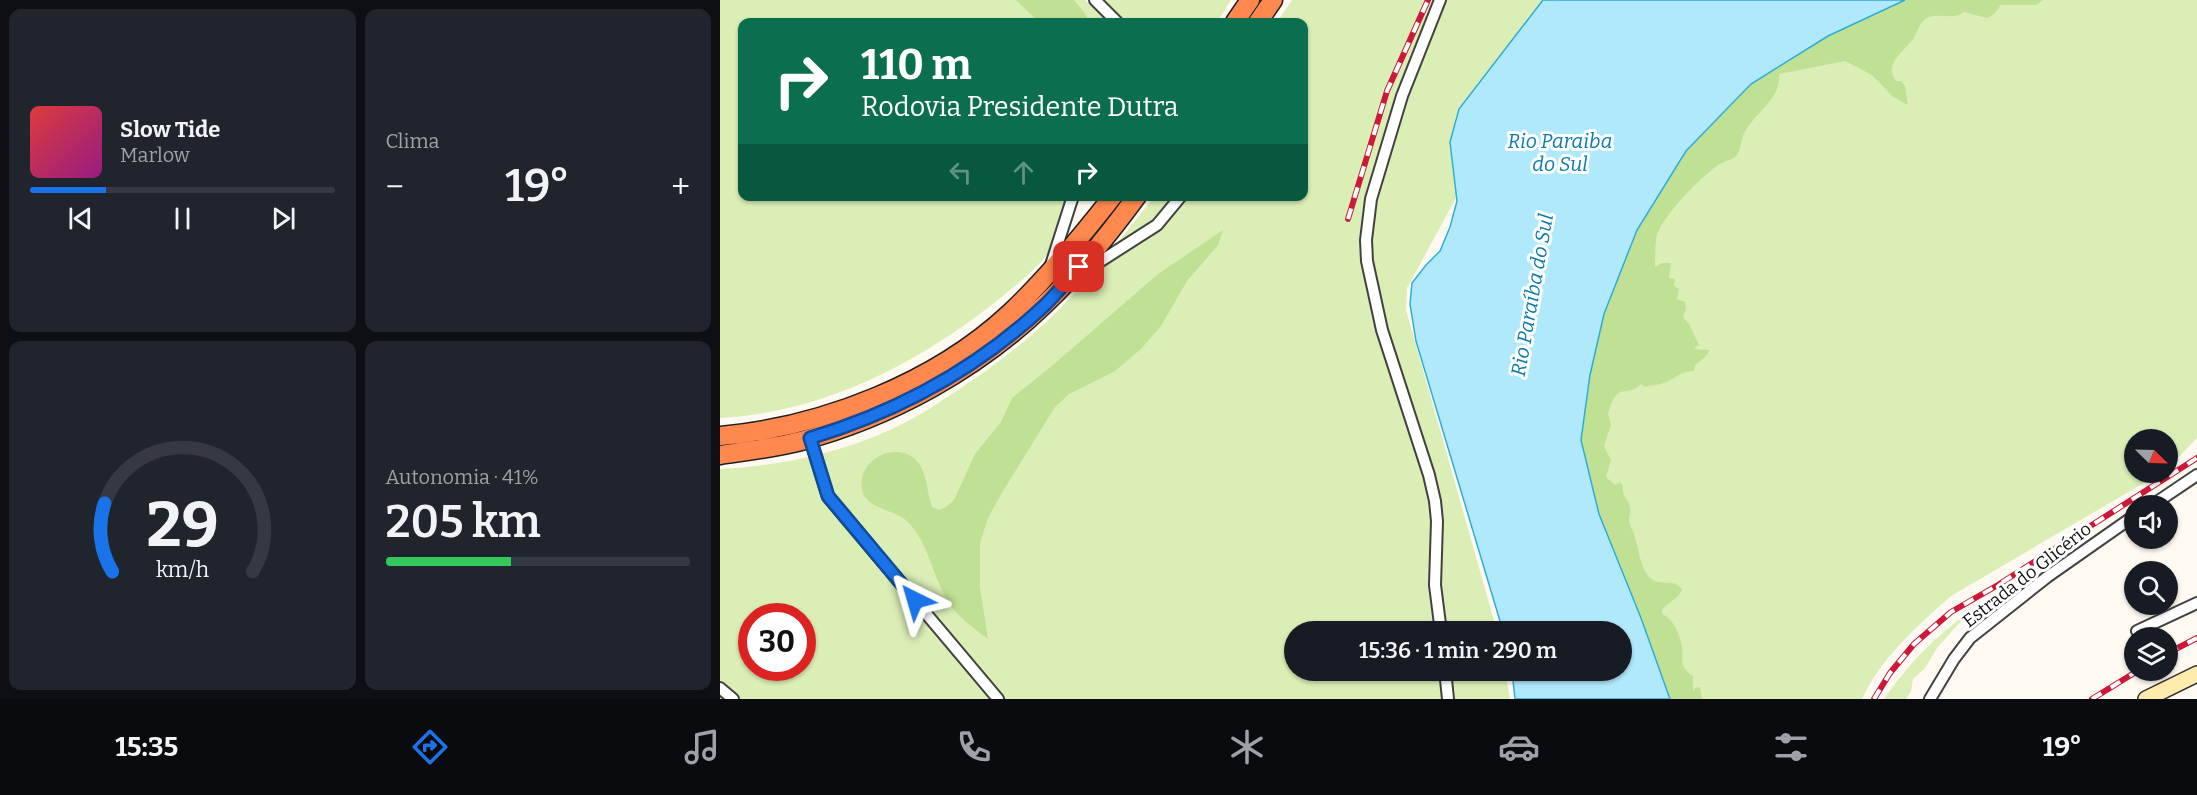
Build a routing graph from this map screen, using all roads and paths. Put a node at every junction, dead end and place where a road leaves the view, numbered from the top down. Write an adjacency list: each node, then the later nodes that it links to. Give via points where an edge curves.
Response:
1 (1095, 0): 5 (street)
2 (1250, 0): 6 (highway)
3 (1273, 0): 7 (highway)
4 (1440, 0): 21 (street, via 1402,96 1371,199 1366,240 1382,330 1436,501 1435,585)
5 (1113, 18)
6 (1238, 18)
7 (1261, 18)
8 (1071, 201): 12 (street)
9 (1109, 201): 12 (highway)
10 (1133, 201): 13 (highway)
11 (1176, 201): 13 (street, via 1157,225)
12 (1047, 275): 14 (highway, via 1009,314 922,375 807,421)
13 (1064, 285): 15 (highway, via 996,346 953,375 879,414)
14 (720, 436)
15 (810, 438): 16 (highway, via 762,450); 27 (street, via 828,496)
16 (720, 454)
17 (2197, 475): 18 (street)
18 (2167, 495)
19 (2124, 523): 29 (street, Estrada do Glicério, via 1970,638)
20 (2197, 603): 22 (street)
21 (1440, 621)
22 (2146, 627)
23 (2197, 674): 30 (street)
24 (1446, 681): 28 (street)
25 (720, 688): 26 (street)
26 (733, 699)
27 (998, 699)
28 (1448, 699)
29 (1930, 699)
30 (2146, 699)

